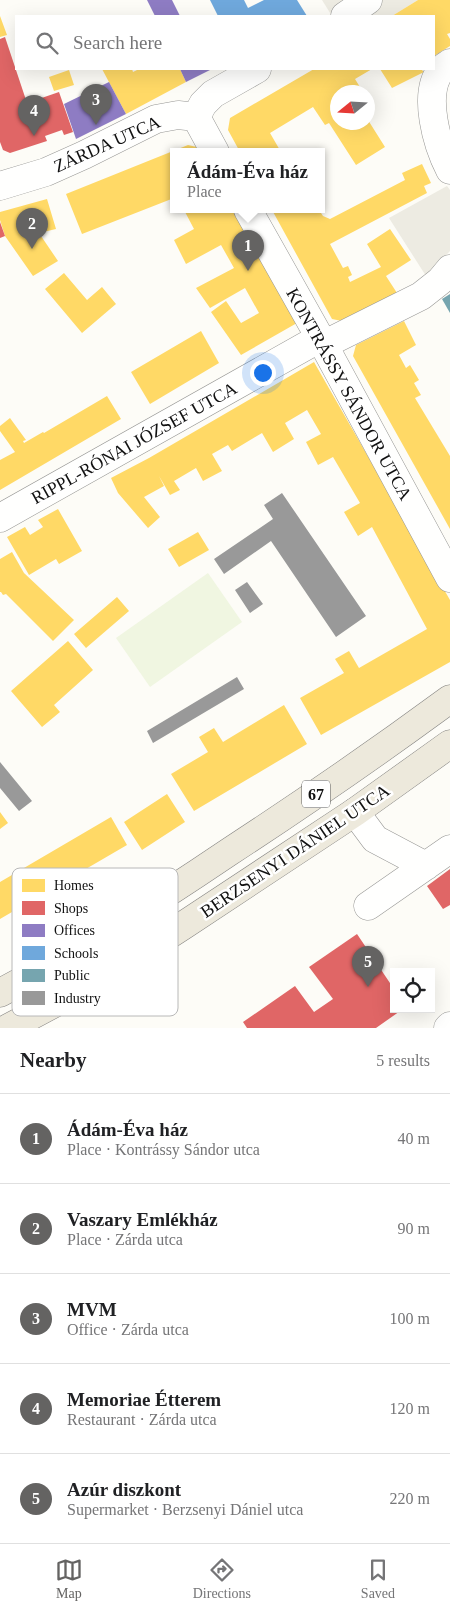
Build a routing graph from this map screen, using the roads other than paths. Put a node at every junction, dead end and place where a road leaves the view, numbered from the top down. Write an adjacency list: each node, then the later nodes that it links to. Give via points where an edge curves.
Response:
1 (368, 0): 2 (street)
2 (346, 15)
3 (445, 66): 7 (street, via 433,87 433,111 437,140)
4 (255, 70): 5 (street, via 213,94 202,104)
5 (196, 117): 6 (street); 8 (street, ZÁRDA UTCA, via 178,115 156,119 61,165)
6 (213, 148)
7 (450, 170)
8 (0, 186)
9 (250, 213): 11 (street, KONTRÁSSY SÁNDOR UTCA)
10 (450, 269): 11 (street, RIPPL-RÓNAI JÓZSEF UTCA, via 421,296)
11 (322, 342): 12 (street, RIPPL-RÓNAI JÓZSEF UTCA); 13 (street, KONTRÁSSY SÁNDOR UTCA)
12 (0, 518)
13 (450, 578)
14 (450, 699): 20 (main road, BERZSENYI DÁNIEL UTCA / 67)
15 (450, 744): 16 (main road, BERZSENYI DÁNIEL UTCA / 67)
16 (437, 760): 17 (main road, BERZSENYI DÁNIEL UTCA / 67)
17 (355, 812): 19 (street, via 375,839); 22 (main road, BERZSENYI DÁNIEL UTCA / 67)
18 (450, 849): 19 (street)
19 (426, 866): 21 (street)
20 (178, 887)
21 (368, 906)
22 (178, 929)
23 (12, 987): 24 (main road, BERZSENYI DÁNIEL UTCA / 67)
24 (0, 993)
25 (30, 1016): 26 (main road, BERZSENYI DÁNIEL UTCA / 67)
26 (8, 1028)

